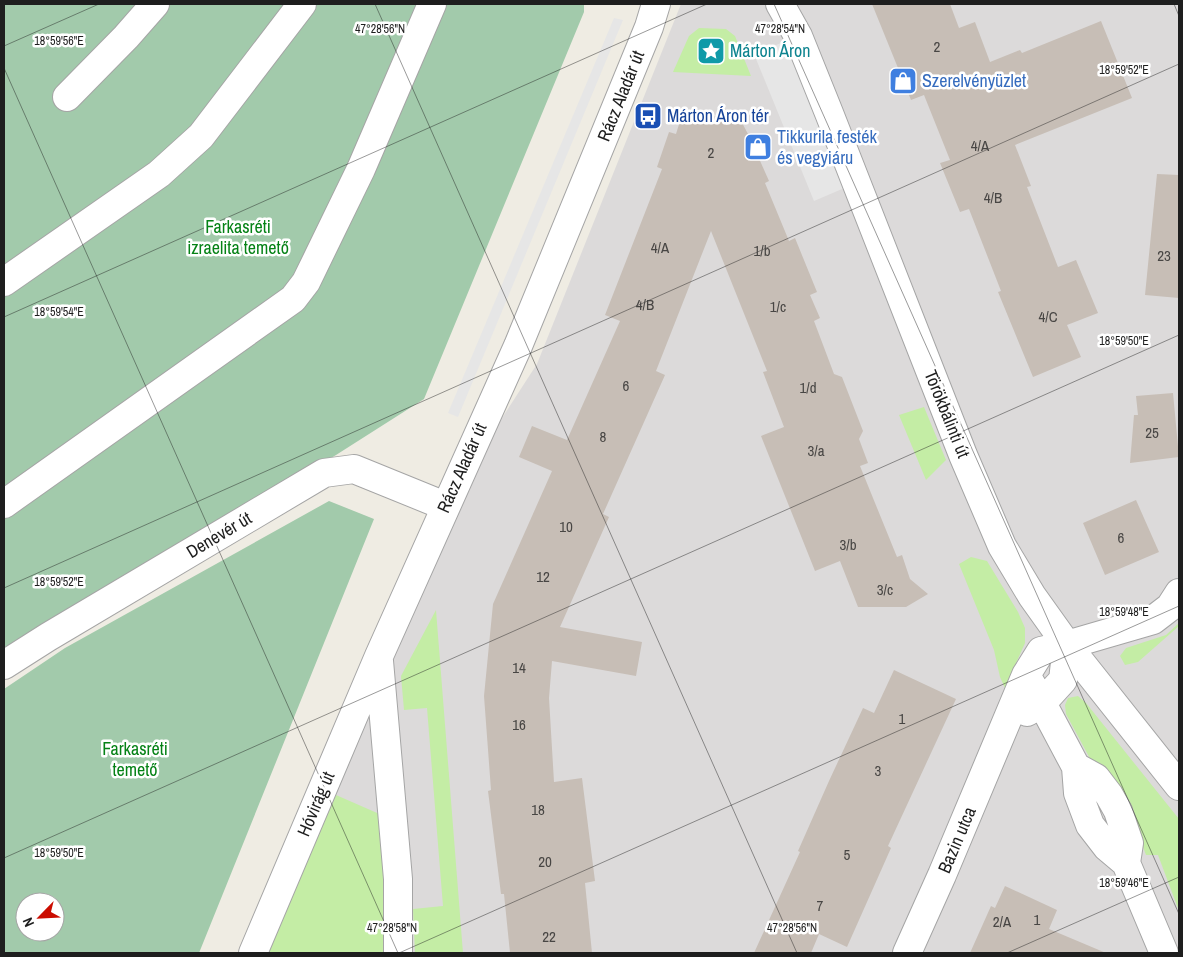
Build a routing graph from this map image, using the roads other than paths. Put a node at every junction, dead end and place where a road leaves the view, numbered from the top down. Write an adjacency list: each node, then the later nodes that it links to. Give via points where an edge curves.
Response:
1 (154, 4): 6 (street)
2 (302, 4): 7 (street, via 201,136 159,174)
3 (432, 4): 8 (street, via 361,168 306,282 293,299)
4 (656, 4): 9 (street, Rácz Aladár út, via 518,346)
5 (780, 4): 11 (street, Törökbálinti út, via 805,53 963,456 1002,546)
6 (67, 97)
7 (4, 282)
8 (4, 504)
9 (445, 506): 12 (street, Rácz Aladár út); 13 (street, Denevér út, via 354,469 324,473)
10 (1179, 593): 11 (street, Bazin utca, via 1170,607 1152,620)
11 (1067, 645): 14 (street, Bazin utca, via 1041,651); 15 (street, via 1063,680); 17 (street, Törökbálinti út)
12 (379, 656): 18 (street, Hóvirág út); 19 (street, Rácz Aladár út, via 398,879)
13 (4, 665)
14 (1026, 675): 15 (street); 16 (street, Bazin utca)
15 (1042, 702): 16 (street); 21 (street, via 1076,767 1078,793 1090,825 1107,847 1126,863)
16 (1005, 726): 20 (street, Bazin utca)
17 (1179, 786)
18 (253, 953)
19 (398, 953)
20 (906, 953)
21 (1164, 953)

